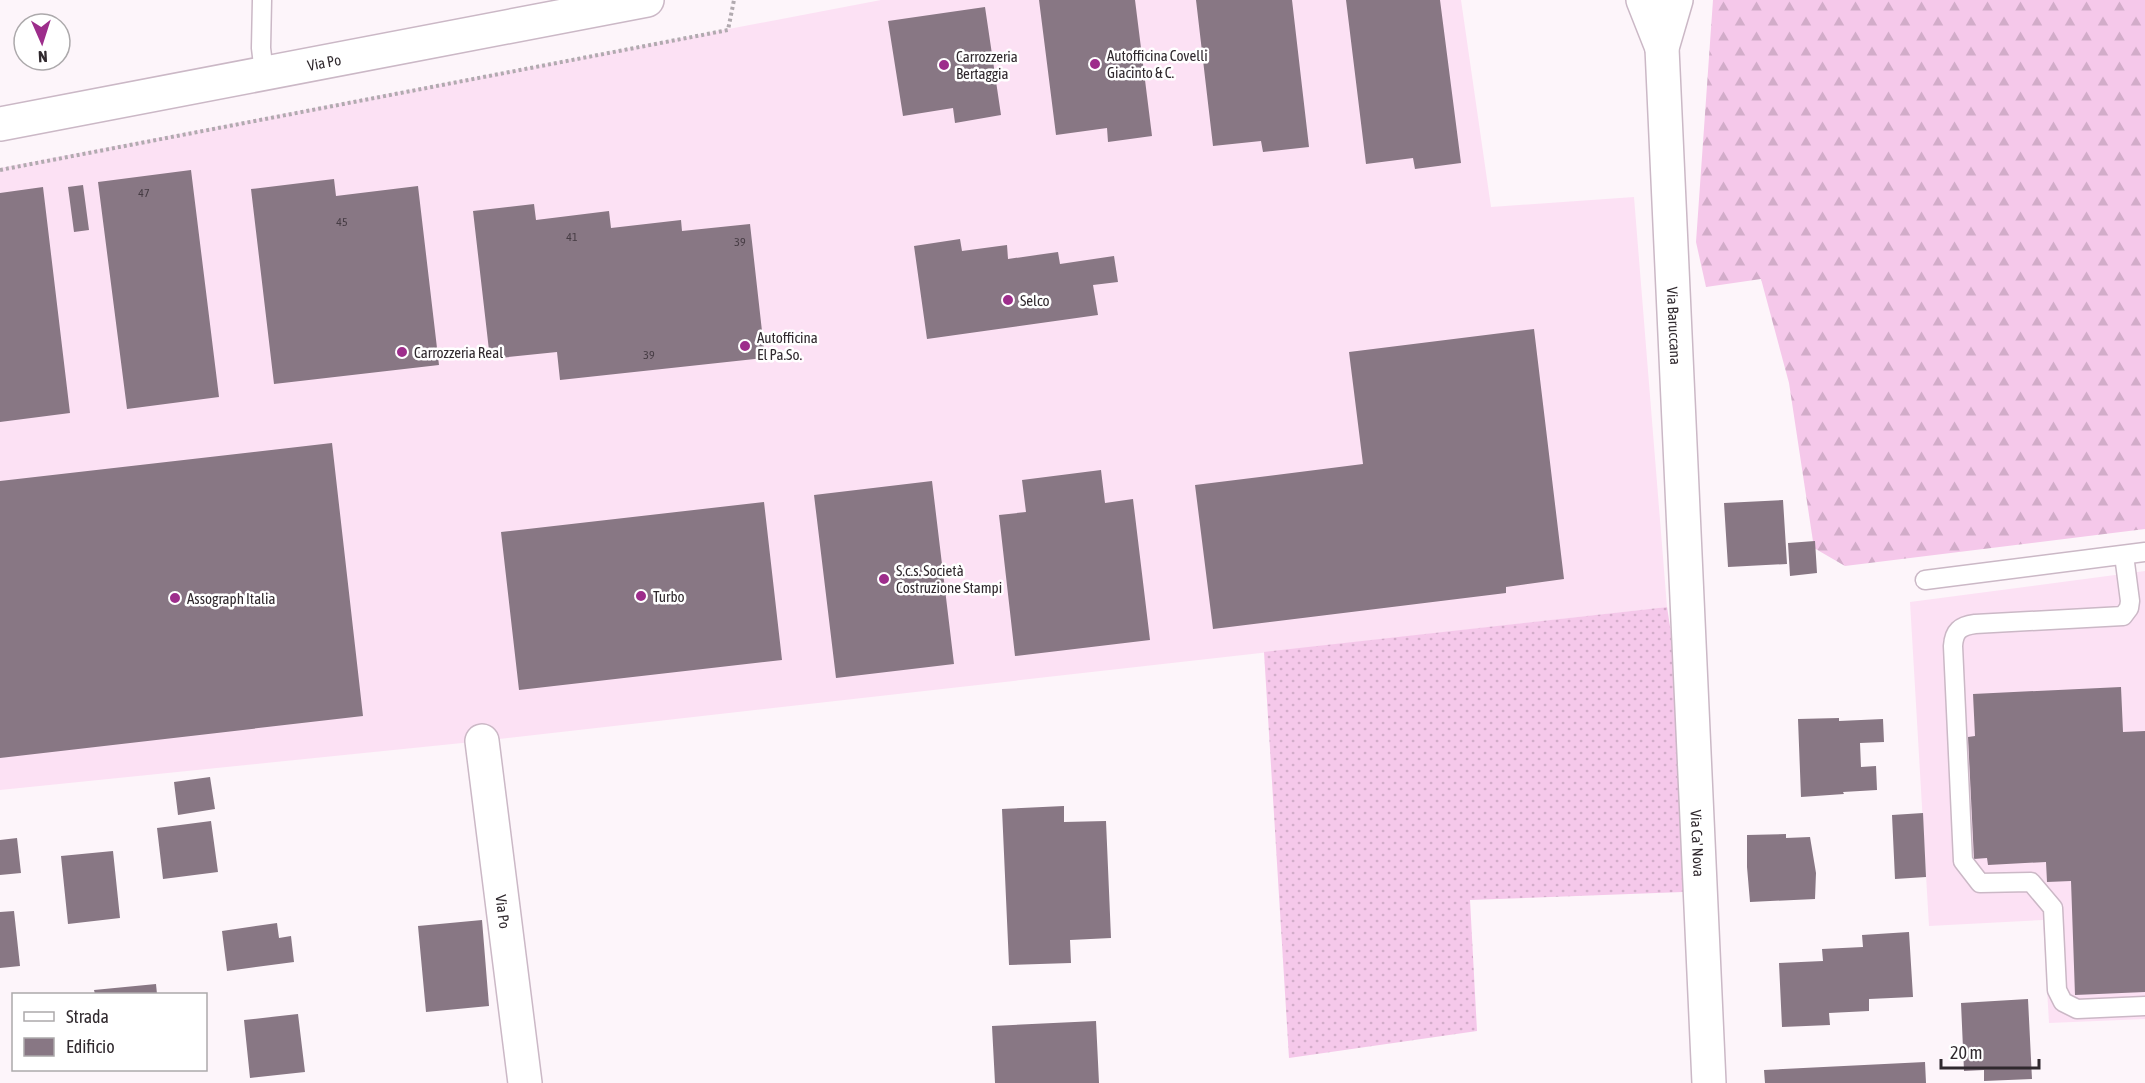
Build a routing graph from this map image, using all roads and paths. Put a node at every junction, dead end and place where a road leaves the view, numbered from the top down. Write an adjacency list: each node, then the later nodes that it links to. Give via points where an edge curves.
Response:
1 (262, 0): 7 (lane)
2 (647, 0): 7 (street, Via Po)
3 (734, 0): 9 (path, via 728,30)
4 (1643, 0): 6 (street, Via Baruccana)
5 (1676, 0): 6 (street, Via Baruccana)
6 (1662, 48): 13 (street, Via Baruccana)
7 (264, 73): 8 (street, Via Po)
8 (0, 124)
9 (0, 170)
10 (2145, 552): 11 (lane)
11 (2124, 555): 12 (lane); 15 (lane, via 2130,601 2123,616 1975,624 1958,630 1954,637 1963,861 1980,883 2031,882 2053,908 2057,990 2063,1002 2077,1009)
12 (1925, 580)
13 (1688, 604): 17 (street, Via Ca' Nova)
14 (482, 741): 16 (street, Via Po)
15 (2145, 1006)
16 (525, 1083)
17 (1709, 1083)

